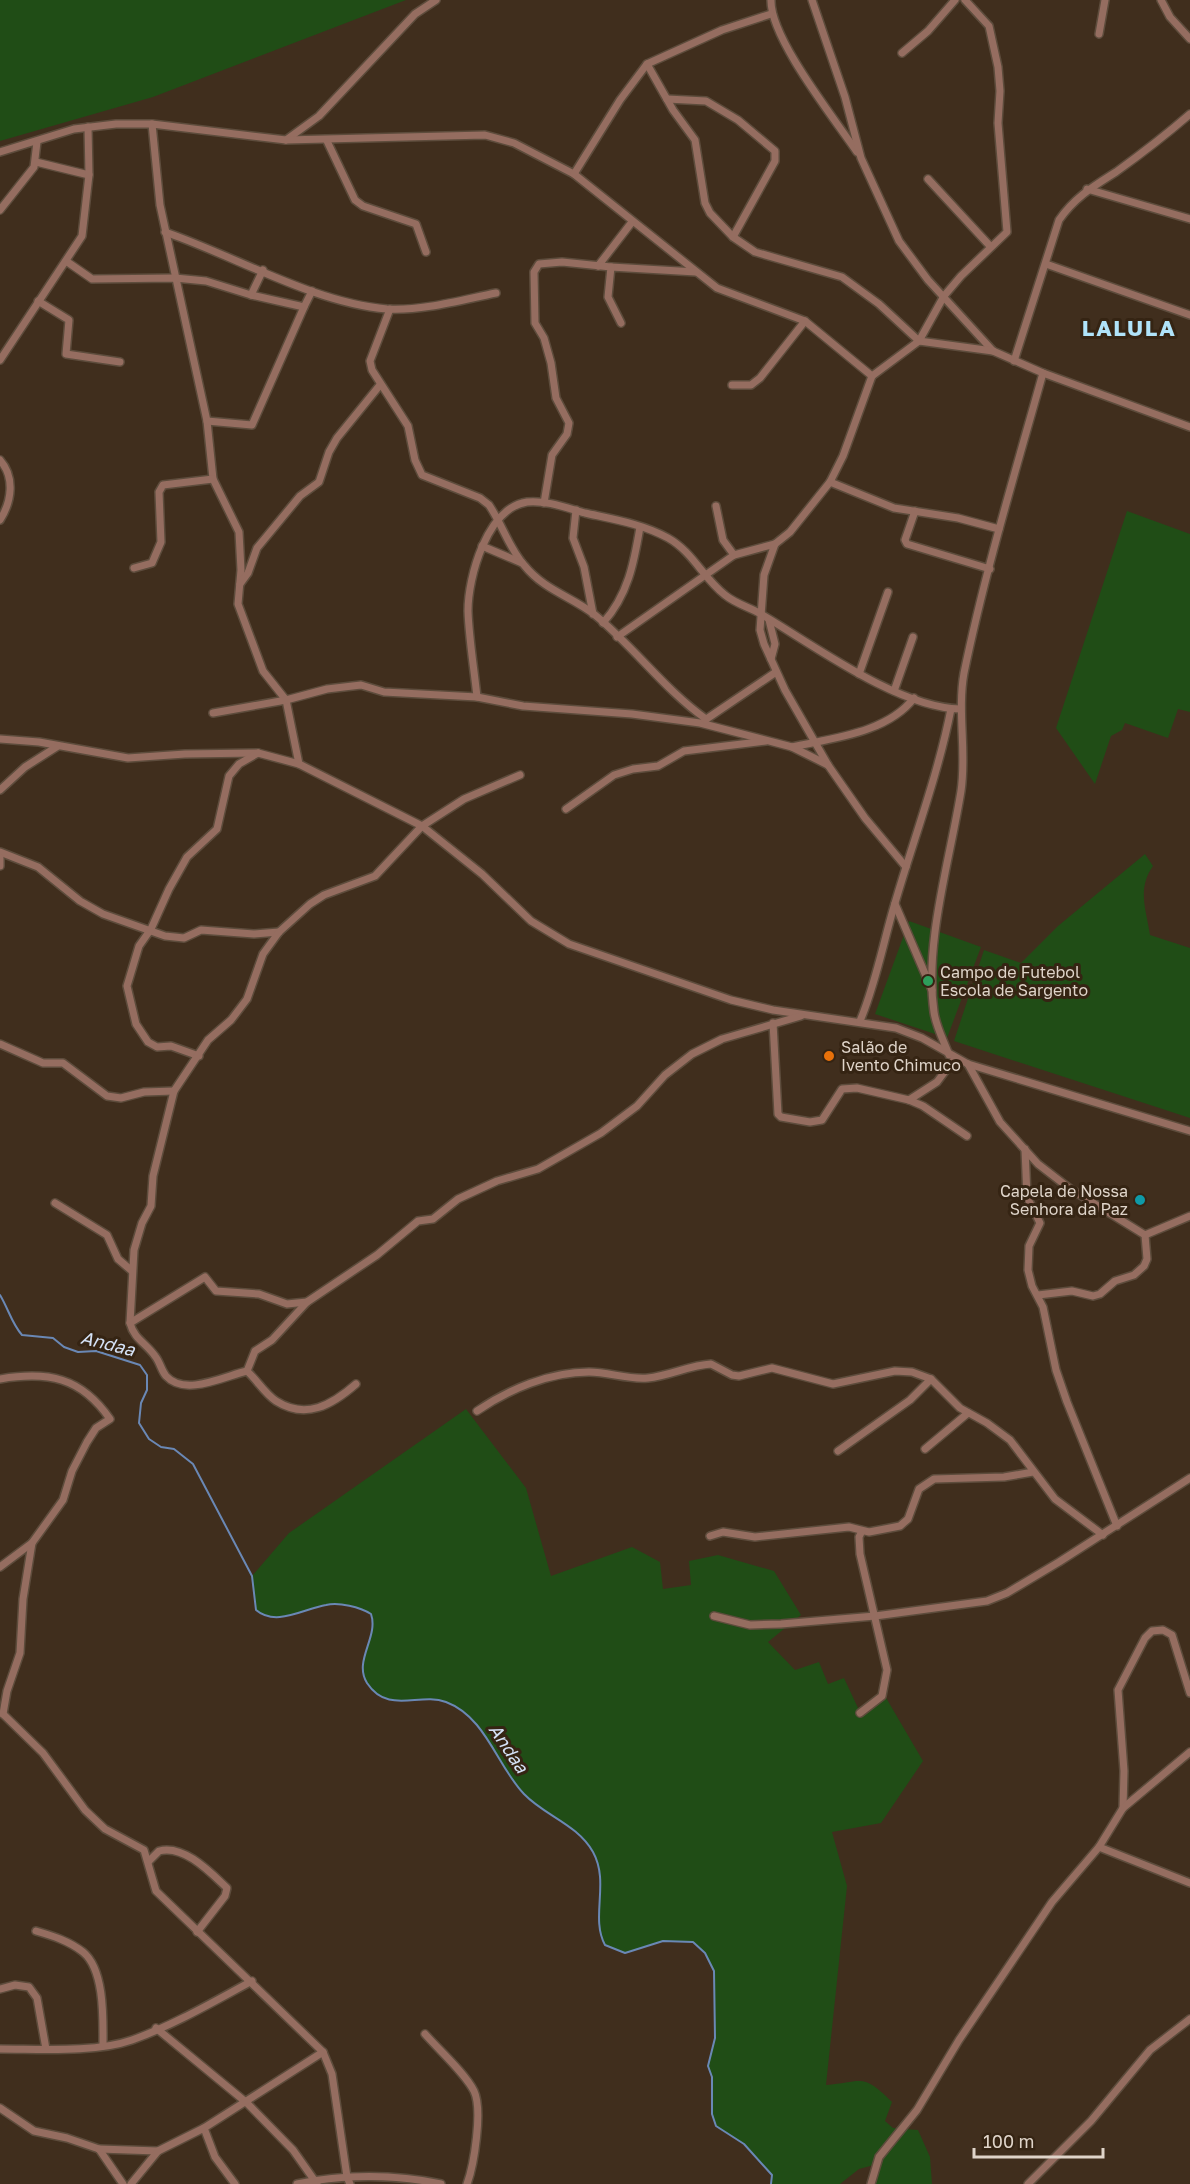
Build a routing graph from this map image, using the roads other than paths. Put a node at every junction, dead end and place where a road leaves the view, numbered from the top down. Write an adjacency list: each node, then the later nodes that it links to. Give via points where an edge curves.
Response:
1 (436, 0): 17 (street, via 415,14 319,116)
2 (771, 0): 8 (street)
3 (812, 0): 21 (street)
4 (955, 0): 11 (street)
5 (965, 0): 32 (street, via 989,26 998,67 998,123 1007,232)
6 (1106, 0): 9 (street)
7 (1161, 0): 10 (street)
8 (771, 14): 12 (street, via 722,30); 21 (street, via 784,43)
9 (1099, 34)
10 (1190, 39)
11 (902, 53)
12 (647, 64): 13 (street); 23 (street)
13 (667, 99): 31 (street, via 695,140 705,203); 31 (street, via 706,101 738,120 775,151 775,162)
14 (1190, 114): 26 (street)
15 (152, 124): 16 (street); 17 (street); 30 (street)
16 (88, 127): 19 (street); 24 (street)
17 (286, 140): 18 (street)
18 (327, 141): 23 (street, via 485,135 514,143); 33 (street, via 355,200 416,224)
19 (37, 142): 20 (street); 22 (street)
20 (0, 152)
21 (861, 158): 44 (street, via 899,241)
22 (36, 162): 24 (street); 27 (street)
23 (574, 174): 29 (street)
24 (89, 175): 34 (street, via 85,226)
25 (928, 179): 32 (street)
26 (1087, 189): 28 (street); 35 (street, via 1059,219)
27 (0, 210)
28 (1190, 219)
29 (632, 222): 36 (street); 39 (street)
30 (165, 232): 38 (street); 40 (street)
31 (733, 237): 51 (street, via 755,252 842,277)
32 (990, 246): 44 (street)
33 (426, 252)
34 (66, 261): 40 (street, via 97,280); 45 (street)
35 (1046, 264): 48 (street); 54 (street)
36 (598, 266): 37 (street); 65 (street, via 544,263 534,272 535,323 551,363 556,398 569,423 567,435 552,455)
37 (611, 267): 39 (street); 50 (street, via 608,297)
38 (263, 270): 41 (street); 43 (street)
39 (696, 272): 49 (street, via 727,293)
40 (175, 278): 43 (street, via 215,282); 60 (street)
41 (312, 291): 46 (street); 47 (street)
42 (496, 293): 47 (street, via 437,305)
43 (250, 295): 46 (street)
44 (944, 296): 51 (street); 52 (street)
45 (38, 301): 53 (street); 55 (street, via 69,320 66,354)
46 (304, 307): 60 (street, via 252,425)
47 (390, 309): 58 (street, via 370,361)
48 (1190, 315)
49 (805, 321): 57 (street); 59 (street, via 760,378 751,385)
50 (621, 323)
51 (919, 341): 52 (street); 57 (street)
52 (993, 351): 54 (street)
53 (0, 360)
54 (1014, 360): 56 (street)
55 (120, 362)
56 (1042, 374): 61 (street); 72 (street)
57 (872, 376): 64 (street)
58 (380, 385): 69 (street, via 408,426 415,460 423,475 480,498); 80 (street, via 328,452 319,482 300,496 257,548)
59 (732, 385)
60 (207, 421): 63 (street)
61 (1190, 427)
62 (0, 460): 70 (street, via 10,482 9,502)
63 (213, 479): 77 (street, via 163,485 159,492 159,548 152,563); 80 (street, via 239,532)
64 (831, 482): 68 (street, via 894,508); 73 (street, via 798,524)
65 (544, 503): 67 (street); 69 (street, via 516,506)
66 (716, 506): 75 (street, via 723,540)
67 (576, 510): 71 (street); 82 (street, via 573,538 584,567)
68 (915, 511): 72 (street); 78 (street, via 907,544)
69 (498, 519): 74 (street); 76 (street)
70 (0, 520)
71 (640, 527): 79 (street, via 667,537 687,551); 85 (street, via 630,578 617,607)
72 (999, 529): 78 (street)
73 (775, 544): 75 (street); 83 (street, via 764,575)
74 (482, 546): 76 (street); 92 (street, via 469,587 468,610)
75 (734, 555): 79 (street)
76 (522, 563): 82 (street, via 551,590)
77 (134, 568)
78 (990, 568): 96 (street, via 964,675)
79 (705, 574): 83 (street, via 723,594); 86 (street)
80 (240, 584): 94 (street, via 238,604 260,662)
81 (888, 592): 90 (street)
82 (593, 614): 85 (street)
83 (761, 614): 84 (street); 88 (street, via 760,630)
84 (769, 620): 88 (street, via 775,644); 90 (street)
85 (603, 623): 86 (street)
86 (617, 637): 98 (street)
87 (913, 637): 91 (street)
88 (771, 659): 89 (street)
89 (776, 672): 98 (street); 101 (street)
90 (859, 674): 91 (street)
91 (894, 691): 93 (street)
92 (477, 697): 94 (street, via 384,692 361,685); 98 (street, via 523,706)
93 (914, 698): 95 (street); 101 (street, via 894,719)
94 (286, 700): 97 (street); 105 (street)
95 (951, 709): 96 (street); 114 (street, via 944,747)
96 (960, 710): 118 (street, via 962,783 936,933)
97 (213, 713)
98 (703, 721): 100 (street)
99 (0, 739): 102 (street)
100 (773, 741): 103 (street); 109 (street, via 684,752 658,766 614,775)
101 (816, 741): 103 (street); 106 (street)
102 (58, 746): 104 (street, via 128,758); 108 (street, via 25,767)
103 (792, 747): 106 (street)
104 (258, 753): 105 (street); 116 (street, via 239,764 229,776 217,829 187,856)
105 (299, 764): 110 (street)
106 (828, 765): 114 (street)
107 (520, 775): 110 (street, via 464,799)
108 (0, 790)
109 (566, 809)
110 (422, 826): 117 (street, via 375,876 324,895); 119 (street, via 482,874 531,921 569,944 731,1000)
111 (0, 852): 116 (street, via 48,873 80,901 103,914 128,925)
112 (0, 858): 113 (street)
113 (0, 866)
114 (906, 867): 115 (street)
115 (895, 904): 118 (street); 120 (street, via 873,991)
116 (151, 929): 117 (street, via 165,936 184,938 201,930); 123 (street, via 139,946 127,986 136,1024 151,1045 171,1046)
117 (279, 932): 123 (street, via 263,954 247,999 208,1040)
118 (933, 991): 124 (street, via 934,1013)
119 (805, 1015): 120 (street); 121 (street)
120 (860, 1021): 124 (street, via 896,1028)
121 (773, 1023): 127 (street, via 781,1118 822,1120 837,1094 847,1088); 136 (street, via 722,1039 692,1054 665,1075 637,1106 601,1133 537,1169 497,1181 458,1199 433,1219 418,1221 359,1268)
122 (0, 1044): 126 (street, via 43,1063 63,1063 107,1096 121,1098)
123 (199, 1056): 126 (street)
124 (952, 1056): 125 (street); 127 (street, via 937,1082)
125 (968, 1064): 128 (street); 130 (street, via 1000,1122)
126 (174, 1091): 134 (street, via 153,1176 151,1206 137,1236)
127 (909, 1100): 129 (street)
128 (1190, 1131)
129 (967, 1136)
130 (1025, 1149): 133 (street, via 1069,1188); 135 (street, via 1027,1197 1040,1223 1028,1252 1028,1270)
131 (55, 1203): 134 (street, via 107,1234 118,1259)
132 (1190, 1216): 133 (street)
133 (1145, 1235): 135 (street, via 1147,1259 1134,1275 1115,1281 1093,1296 1072,1291)
134 (132, 1271): 137 (street)
135 (1038, 1295): 148 (street, via 1067,1402)
136 (307, 1302): 137 (street, via 287,1304 259,1294 216,1291 204,1276); 138 (street, via 272,1340 255,1351)
137 (130, 1323): 138 (street, via 165,1374 178,1383 200,1384)
138 (247, 1371): 141 (street, via 276,1400 294,1410 323,1407)
139 (0, 1379): 152 (street, via 31,1373 61,1380 83,1388 110,1419 96,1428 87,1442 63,1500)
140 (931, 1379): 142 (street, via 895,1371 833,1384 772,1368 732,1375 711,1364 637,1379 589,1372 529,1384); 143 (street); 145 (street, via 910,1400)
141 (356, 1384)
142 (477, 1411)
143 (968, 1413): 144 (street); 146 (street, via 1010,1440)
144 (925, 1449)
145 (838, 1451)
146 (1033, 1472): 149 (street, via 1004,1478 938,1478 919,1489 904,1524); 150 (street, via 1054,1499)
147 (1190, 1478): 148 (street)
148 (1117, 1526): 150 (street)
149 (862, 1531): 151 (street, via 849,1527 755,1537 728,1532); 155 (street, via 859,1544)
150 (1103, 1535): 155 (street, via 987,1601)
151 (710, 1536)
152 (32, 1543): 153 (street); 158 (street, via 20,1653)
153 (0, 1567)
154 (714, 1616): 155 (street, via 750,1625)
155 (875, 1616): 157 (street, via 887,1670 886,1685 876,1703)
156 (1190, 1694): 160 (street, via 1172,1635 1163,1630 1152,1631 1118,1690)
157 (860, 1713)
158 (2, 1714): 162 (street, via 43,1753 85,1810 105,1828 140,1847)
159 (1190, 1752): 160 (street)
160 (1123, 1808): 161 (street)
161 (1099, 1848): 163 (street); 188 (street, via 1052,1902 916,2110 879,2157)
162 (149, 1861): 165 (street, via 156,1891); 165 (street, via 159,1851 174,1851 205,1868 227,1888)
163 (1190, 1883)
164 (36, 1931): 171 (street, via 66,1940 85,1953 96,1973 102,2001)
165 (197, 1932): 166 (street)
166 (252, 1982): 169 (street, via 188,2016); 174 (street)
167 (0, 1989): 173 (street, via 29,1987 37,1998)
168 (1190, 2019): 189 (street, via 1150,2050 1091,2121)
169 (156, 2028): 171 (street, via 132,2040); 175 (street)
170 (425, 2034): 187 (street, via 474,2091 476,2135)
171 (103, 2046): 173 (street)
172 (0, 2049): 173 (street)
173 (46, 2049)
174 (323, 2052): 175 (street); 180 (street, via 332,2074)
175 (247, 2103): 177 (street); 181 (street, via 293,2150)
176 (0, 2108): 178 (street, via 34,2131)
177 (204, 2128): 179 (street); 184 (street, via 215,2157)
178 (99, 2149): 179 (street); 182 (street)
179 (158, 2151): 183 (street)
180 (349, 2181): 181 (street); 186 (street)
181 (316, 2182): 185 (street)
182 (123, 2184)
183 (131, 2184)
184 (235, 2184)
185 (297, 2184)
186 (439, 2184)
187 (467, 2184)
188 (871, 2184)
189 (1028, 2184)

